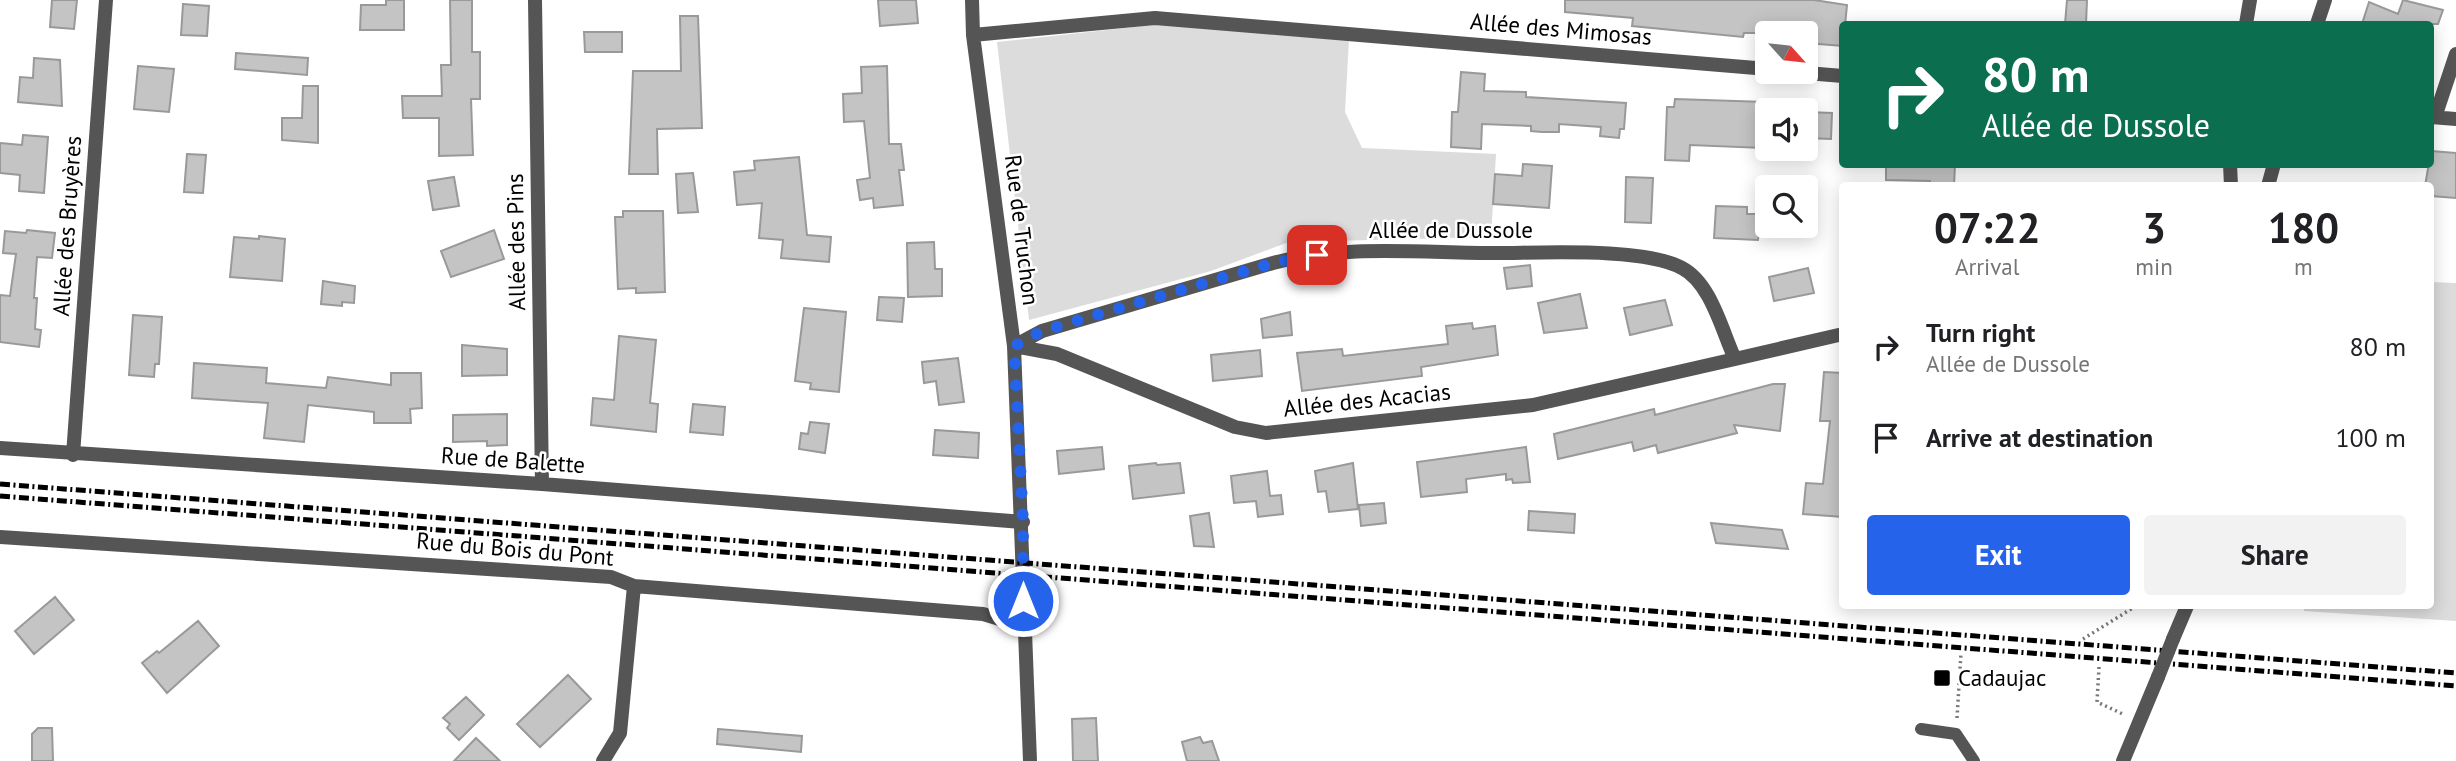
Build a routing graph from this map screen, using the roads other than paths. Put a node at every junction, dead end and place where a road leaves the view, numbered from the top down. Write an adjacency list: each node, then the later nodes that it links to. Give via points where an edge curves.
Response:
1 (106, 0): 20 (street, Allée des Bruyères)
2 (535, 0): 21 (street, Allée des Pins)
3 (972, 0): 8 (street, Rue de Truchon)
4 (2250, 0): 6 (street)
5 (2325, 0): 7 (street)
6 (2246, 21)
7 (2319, 21)
8 (974, 35): 10 (street, Allée des Mimosas, via 1155,18); 17 (street, Rue de Truchon)
9 (2456, 54): 13 (street)
10 (1755, 68)
11 (1818, 74): 12 (street)
12 (1839, 76)
13 (2434, 114)
14 (2434, 117): 15 (street)
15 (2456, 119)
16 (1839, 335): 18 (street)
17 (1014, 346): 18 (street, Allée des Acacias, via 1057,354 1235,427 1266,433 1533,405); 18 (street, Allée de Dussole, via 1042,331 1298,256 1585,253 1657,259 1684,268 1703,288); 22 (street, Rue de Truchon)
18 (1735, 359)
19 (0, 448): 20 (street, Rue de Balette)
20 (73, 455): 21 (street, Rue de Balette)
21 (542, 484): 22 (street, Rue de Balette)
22 (1023, 522): 26 (street, Rue de Truchon)
23 (0, 537): 24 (street, Rue du Bois du Pont, via 611,577)
24 (634, 586): 26 (street, Rue du Bois du Pont, via 983,614); 28 (street, via 620,733)
25 (2187, 609): 31 (street, bridge)
26 (1023, 625): 29 (street, Rue de Truchon)
27 (1922, 729): 30 (lane, via 1956,734)
28 (603, 761)
29 (1030, 761)
30 (1974, 761)
31 (2123, 761)

